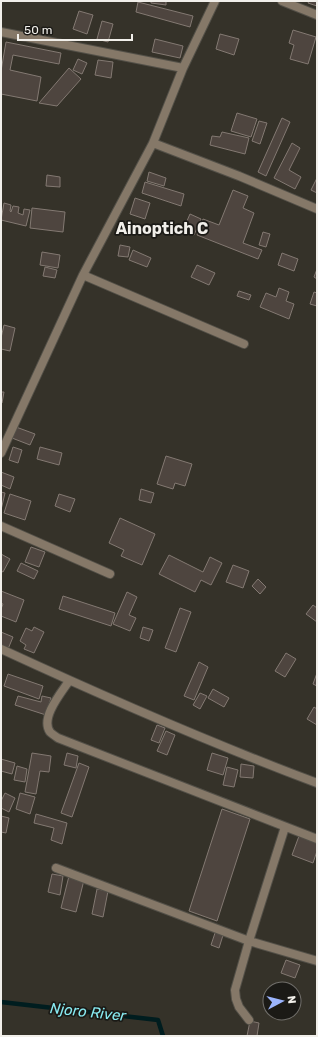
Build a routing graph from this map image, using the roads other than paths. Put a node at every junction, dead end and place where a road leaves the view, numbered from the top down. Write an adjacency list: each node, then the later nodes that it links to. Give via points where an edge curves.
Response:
1 (215, 1): 5 (street)
2 (282, 1): 3 (street)
3 (317, 15)
4 (1, 32): 5 (street)
5 (183, 68): 6 (street)
6 (153, 143): 7 (street); 8 (street)
7 (317, 209)
8 (83, 275): 9 (street); 10 (street)
9 (244, 344)
10 (1, 453)
11 (1, 526): 12 (street)
12 (110, 574)
13 (1, 649): 14 (street)
14 (69, 680): 15 (street, via 248,757); 16 (street, via 50,711 47,724 50,732 58,738)
15 (317, 783)
16 (285, 827): 17 (street); 19 (street)
17 (317, 839)
18 (56, 868): 19 (street)
19 (249, 941): 20 (street); 21 (street, via 236,990 239,1007)
20 (317, 961)
21 (249, 1020)

